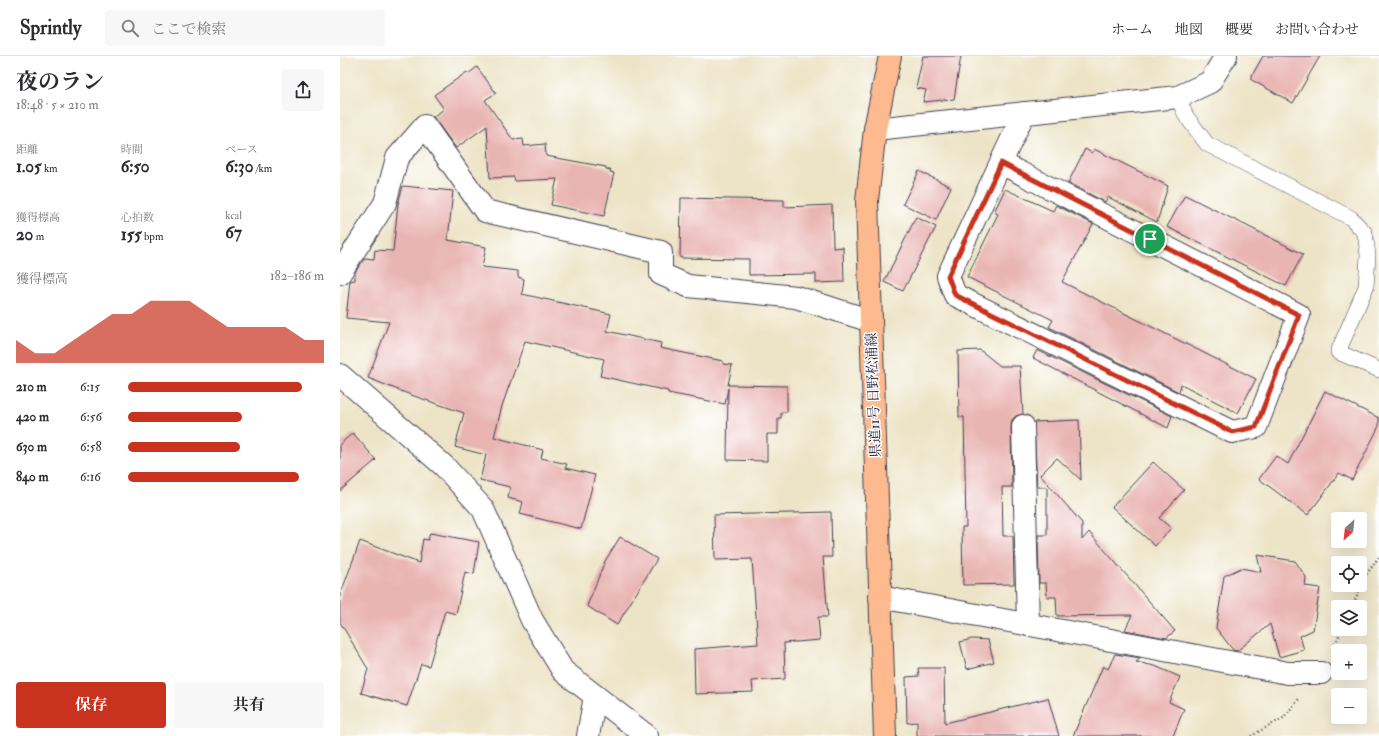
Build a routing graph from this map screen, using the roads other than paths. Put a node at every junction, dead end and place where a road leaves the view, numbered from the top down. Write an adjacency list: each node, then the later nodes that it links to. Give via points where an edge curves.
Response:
1 (890, 56): 5 (main road, 県道11号 日野松浦線)
2 (1226, 56): 3 (street, via 1210,82)
3 (1178, 97): 4 (street); 9 (lane, via 1186,116 1207,144 1350,218 1365,233 1368,255 1366,287 1338,352)
4 (1024, 113): 5 (street); 6 (street)
5 (875, 129): 8 (main road, 県道11号 日野松浦線, via 867,201)
6 (1001, 163): 6 (street, via 948,276 955,295 1232,432 1256,427 1299,315)
7 (340, 273): 8 (street, via 385,203 397,158 425,126 484,211 661,252 661,274 688,286 796,297)
8 (871, 321): 12 (main road, 県道11号 日野松浦線)
9 (1379, 370)
10 (340, 375): 15 (street, via 444,466 483,509 532,620 563,671)
11 (1023, 426): 13 (street)
12 (880, 597): 13 (street); 18 (main road, 県道11号 日野松浦線)
13 (1028, 625): 14 (street, via 1288,673)
14 (1321, 673)
15 (595, 696): 16 (street); 17 (street)
16 (588, 736)
17 (647, 736)
18 (885, 736)

